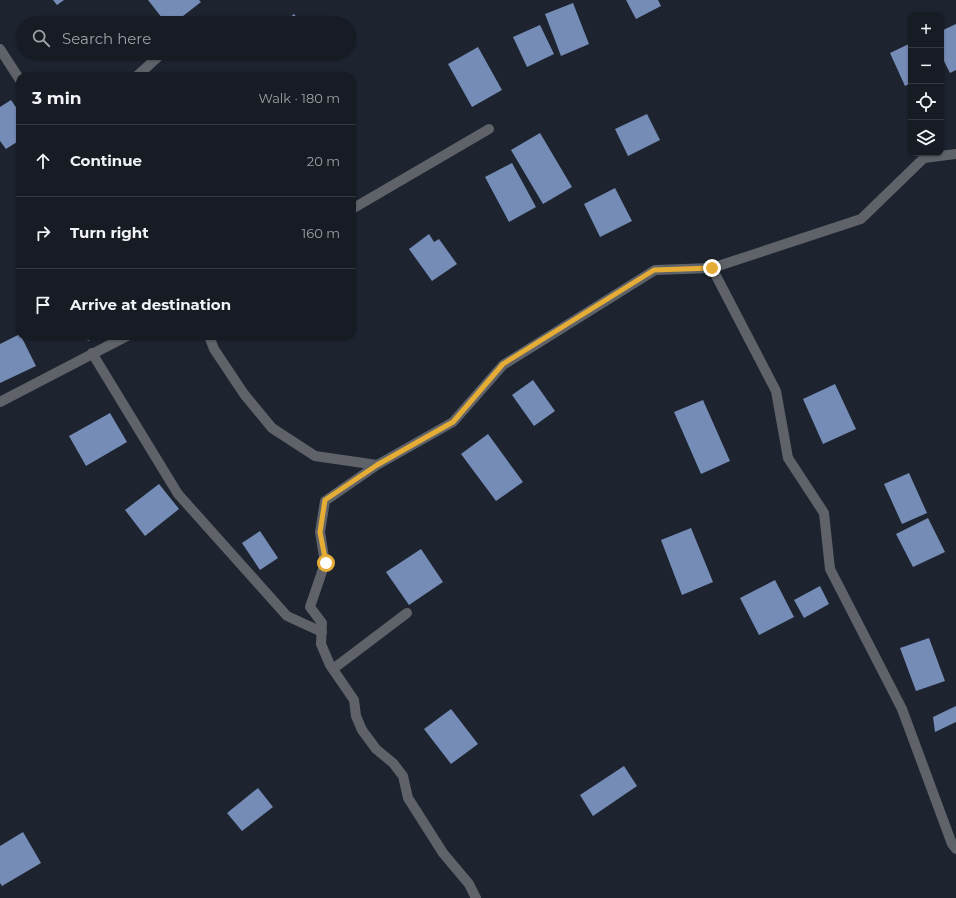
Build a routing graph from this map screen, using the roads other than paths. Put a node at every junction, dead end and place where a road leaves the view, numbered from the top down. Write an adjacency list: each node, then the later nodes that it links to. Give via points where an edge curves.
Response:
1 (0, 49): 4 (street)
2 (155, 60): 3 (street)
3 (141, 72)
4 (16, 74)
5 (489, 129): 7 (street)
6 (956, 154): 8 (street, via 924,158 861,219)
7 (356, 207)
8 (712, 268): 13 (street, via 654,270 503,364 453,422); 17 (street, via 776,391 788,458 824,513 830,569 902,710)
9 (119, 340): 11 (street)
10 (211, 340): 13 (street, via 244,394 272,428 315,456)
11 (92, 354): 12 (street); 15 (street, via 178,494 287,616)
12 (0, 402)
13 (377, 465): 15 (street, via 325,500 320,532 326,563 310,606 322,623)
14 (407, 613): 16 (street)
15 (322, 632): 16 (street, via 321,644)
16 (333, 669): 18 (street, via 354,700 356,716 362,730 376,749 393,763 403,776 408,798 443,853 469,884)
17 (956, 849)
18 (476, 898)

